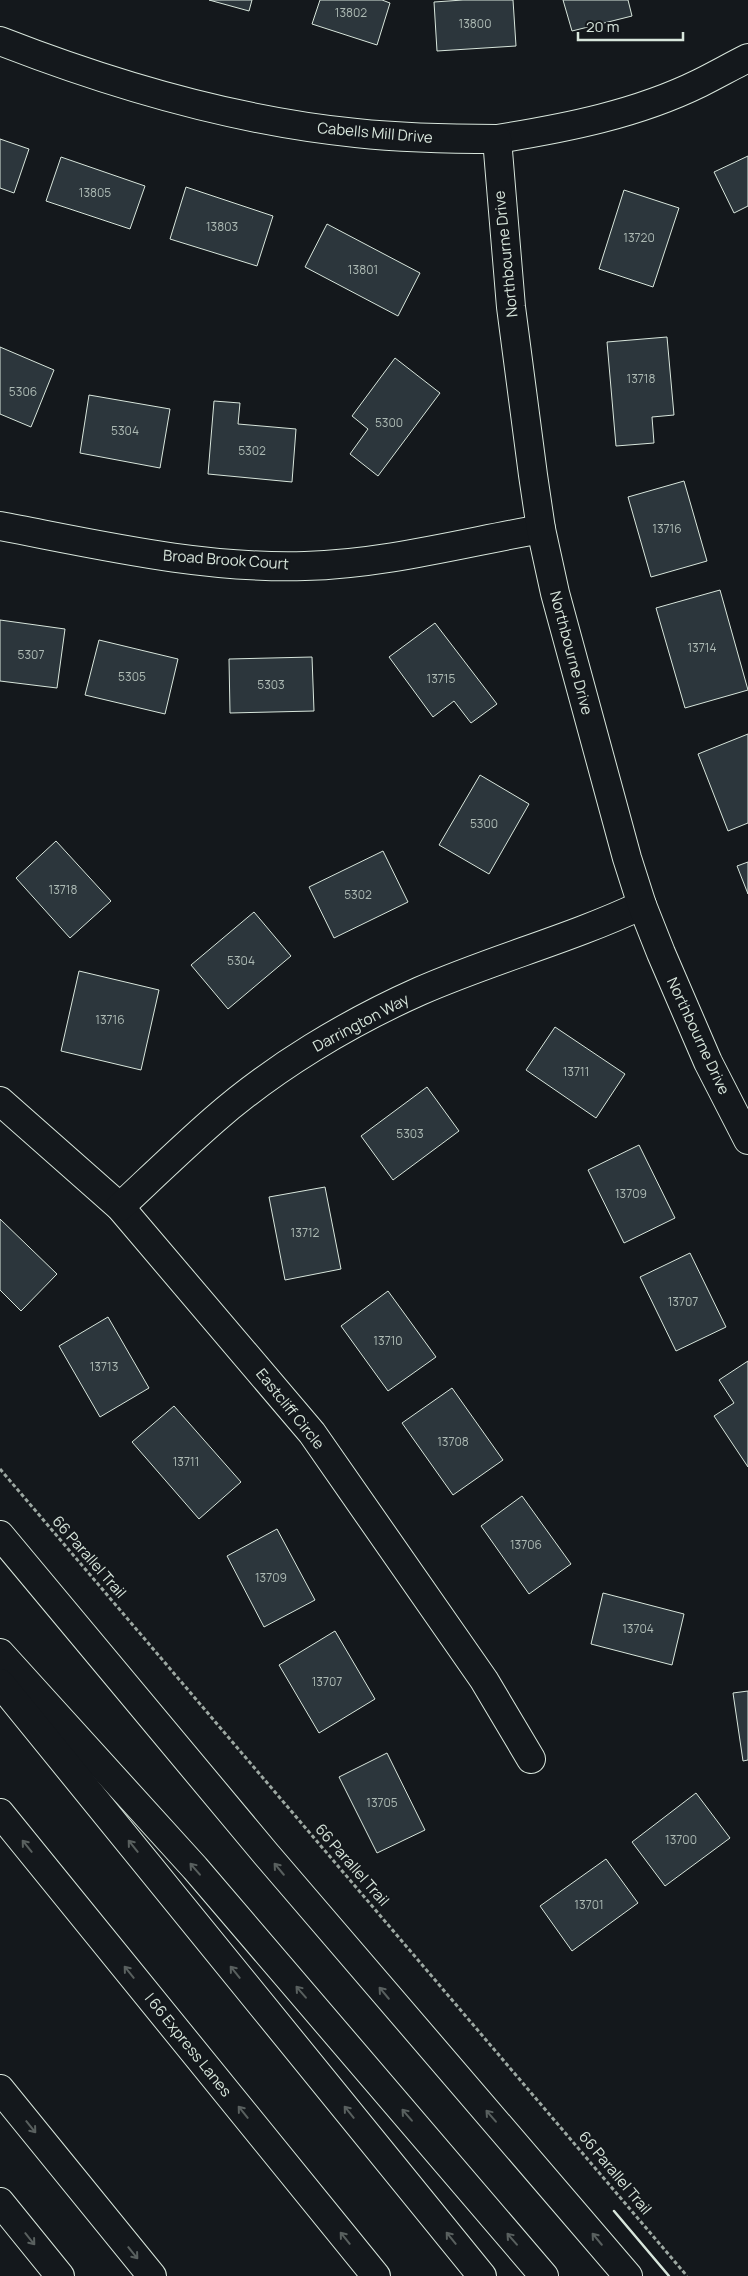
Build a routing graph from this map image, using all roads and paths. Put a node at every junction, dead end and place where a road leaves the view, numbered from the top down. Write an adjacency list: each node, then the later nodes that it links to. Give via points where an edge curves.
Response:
1 (0, 41): 3 (main road, Cabells Mill Drive, via 48,60 167,96 282,122 356,133 438,139)
2 (748, 58): 3 (main road, Cabells Mill Drive, via 699,84 653,102 600,119)
3 (497, 139): 5 (main road, Northbourne Drive, via 511,307)
4 (0, 526): 5 (main road, Broad Brook Court, via 159,556 256,566 358,562)
5 (541, 529): 6 (main road, Northbourne Drive, via 558,603)
6 (642, 905): 8 (main road, Northbourne Drive, via 708,1062); 9 (main road, Darrington Way, via 420,991 327,1039 269,1076 215,1119)
7 (0, 1101): 9 (main road, Eastcliff Circle)
8 (748, 1140)
9 (120, 1207): 14 (main road, Eastcliff Circle, via 312,1433 484,1680)
10 (0, 1469): 24 (path, 66 Parallel Trail)
11 (0, 1535): 23 (main road, one-way to 11, via 272,1862)
12 (0, 1653): 22 (main road, one-way to 12, via 195,1868)
13 (0, 1683): 21 (main road, one-way to 13)
14 (531, 1759)
15 (0, 1813): 20 (main road, I 66 Express Lanes, one-way to 15)
16 (0, 2089): 19 (main road, one-way to 19)
17 (0, 2202): 18 (main road, one-way to 18)
18 (60, 2276)
19 (152, 2276)
20 (376, 2276)
21 (482, 2276)
22 (544, 2276)
23 (628, 2276)
24 (687, 2276)

